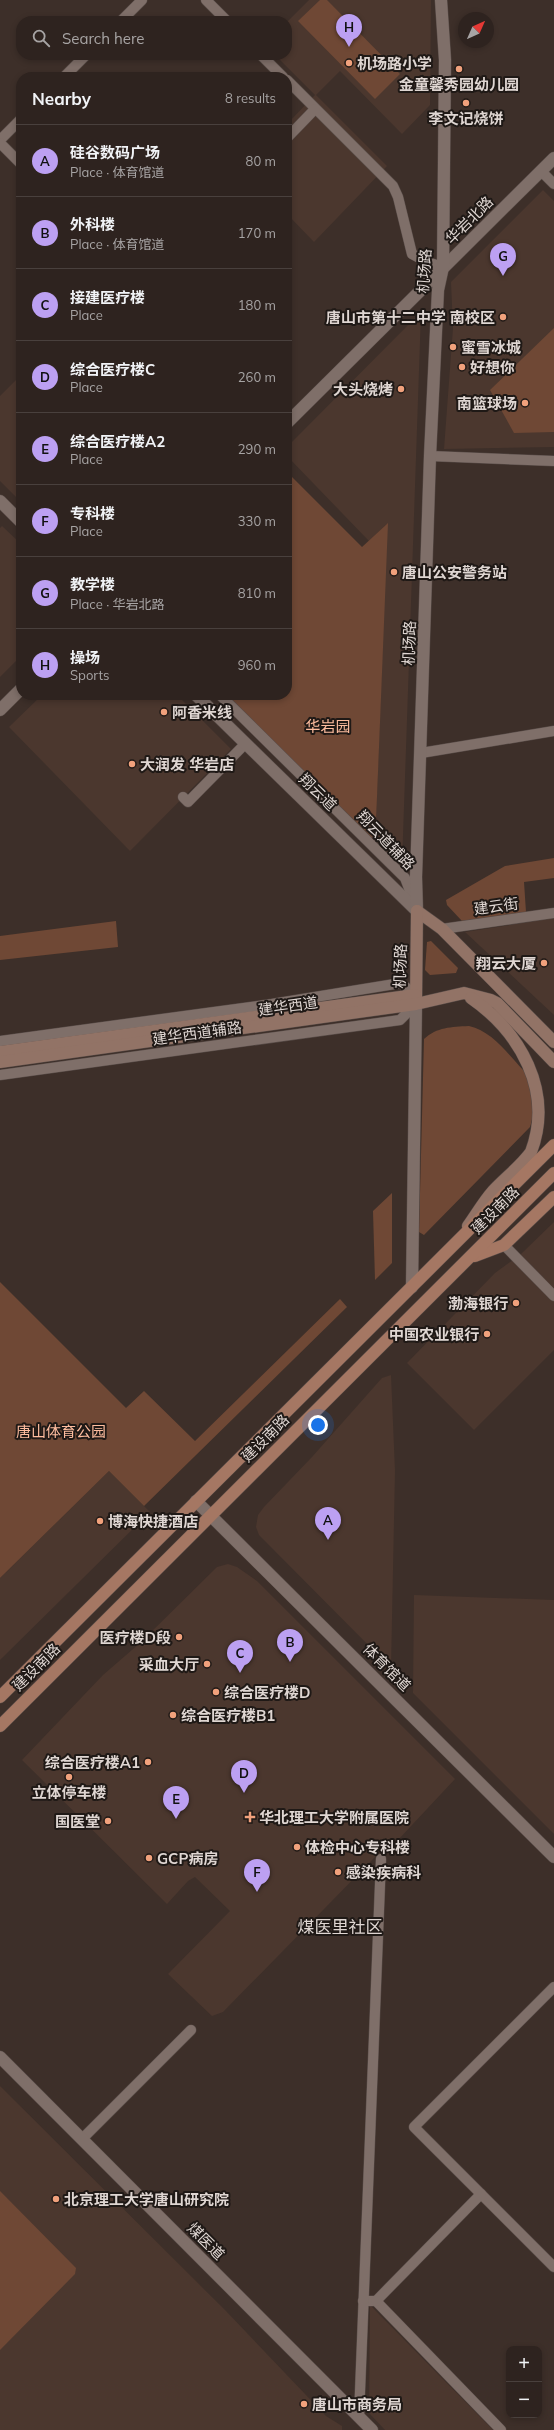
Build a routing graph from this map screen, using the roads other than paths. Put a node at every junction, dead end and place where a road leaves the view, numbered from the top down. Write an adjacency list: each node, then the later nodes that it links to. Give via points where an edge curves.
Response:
1 (142, 0): 4 (street)
2 (206, 0): 5 (street)
3 (441, 0): 20 (street, 机场路, via 445,60)
4 (126, 16)
5 (222, 16)
6 (81, 60): 8 (street)
7 (266, 60): 9 (street)
8 (69, 72)
9 (279, 72)
10 (292, 85): 11 (street)
11 (316, 109): 13 (street); 20 (street, via 393,186 412,254)
12 (16, 124): 14 (street)
13 (292, 133)
14 (0, 140)
15 (0, 143): 17 (street)
16 (554, 158): 18 (street, 华岩北路)
17 (16, 159)
18 (541, 171): 19 (street); 20 (street, 华岩北路)
19 (554, 184)
20 (443, 267): 21 (street, 华岩北路); 22 (street, 机场路, via 438,290)
21 (292, 418)
22 (430, 456): 23 (street); 32 (street, 机场路)
23 (554, 461)
24 (0, 501): 25 (street)
25 (16, 517)
26 (16, 694): 29 (street)
27 (201, 700): 31 (street, 翔云道)
28 (225, 700): 34 (street, 翔云道辅路, via 405,878)
29 (0, 710)
30 (554, 731): 32 (street)
31 (246, 743): 33 (street, via 188,802); 34 (street, 翔云道)
32 (421, 753): 34 (street, 机场路, via 416,877)
33 (183, 797)
34 (418, 911): 36 (main road); 37 (main road, 机场路)
35 (554, 913): 36 (street, 建云街)
36 (442, 929): 37 (main road, via 427,930); 42 (main road)
37 (417, 935): 38 (main road, 机场路)
38 (415, 969): 40 (main road, via 419,986); 41 (main road, 机场路)
39 (464, 993): 40 (main road, 建华西道); 46 (main road, 建华西道, via 497,1003); 51 (main road, via 491,1012 524,1046 543,1079 547,1103 544,1123 531,1152 491,1193)
40 (433, 999): 41 (main road, 建华西道)
41 (415, 1000): 43 (street, 建华西道辅路, via 401,983 272,1004); 44 (main road, 建华西道); 45 (main road, 建华西道); 47 (street, 建华西道辅路, via 400,1020); 54 (street, 机场路)
42 (552, 1038)
43 (0, 1041)
44 (0, 1052)
45 (0, 1062)
46 (554, 1062)
47 (0, 1075)
48 (554, 1145): 51 (main road, 建设南路)
49 (554, 1174): 53 (main road, 建设南路)
50 (554, 1197): 52 (main road)
51 (460, 1238): 54 (main road, 建设南路)
52 (504, 1245): 53 (main road); 55 (street)
53 (472, 1257): 57 (main road, 建设南路)
54 (412, 1287): 56 (main road, 建设南路)
55 (554, 1296)
56 (196, 1501): 57 (street, 体育馆道); 58 (main road, 建设南路)
57 (210, 1514): 59 (main road, 建设南路); 60 (street, 体育馆道)
58 (0, 1697)
59 (0, 1726)
60 (554, 1857)
61 (381, 1859): 68 (street)
62 (554, 1987): 66 (street, via 414,2127)
63 (190, 2030): 65 (street)
64 (0, 2057): 65 (street, 煤医道)
65 (82, 2139): 70 (street, 煤医道)
66 (481, 2194): 67 (street); 69 (street)
67 (554, 2267)
68 (363, 2301): 69 (street); 70 (street)
69 (376, 2301): 72 (street)
70 (359, 2417): 71 (street, 煤医道)
71 (372, 2430)
72 (502, 2430)

